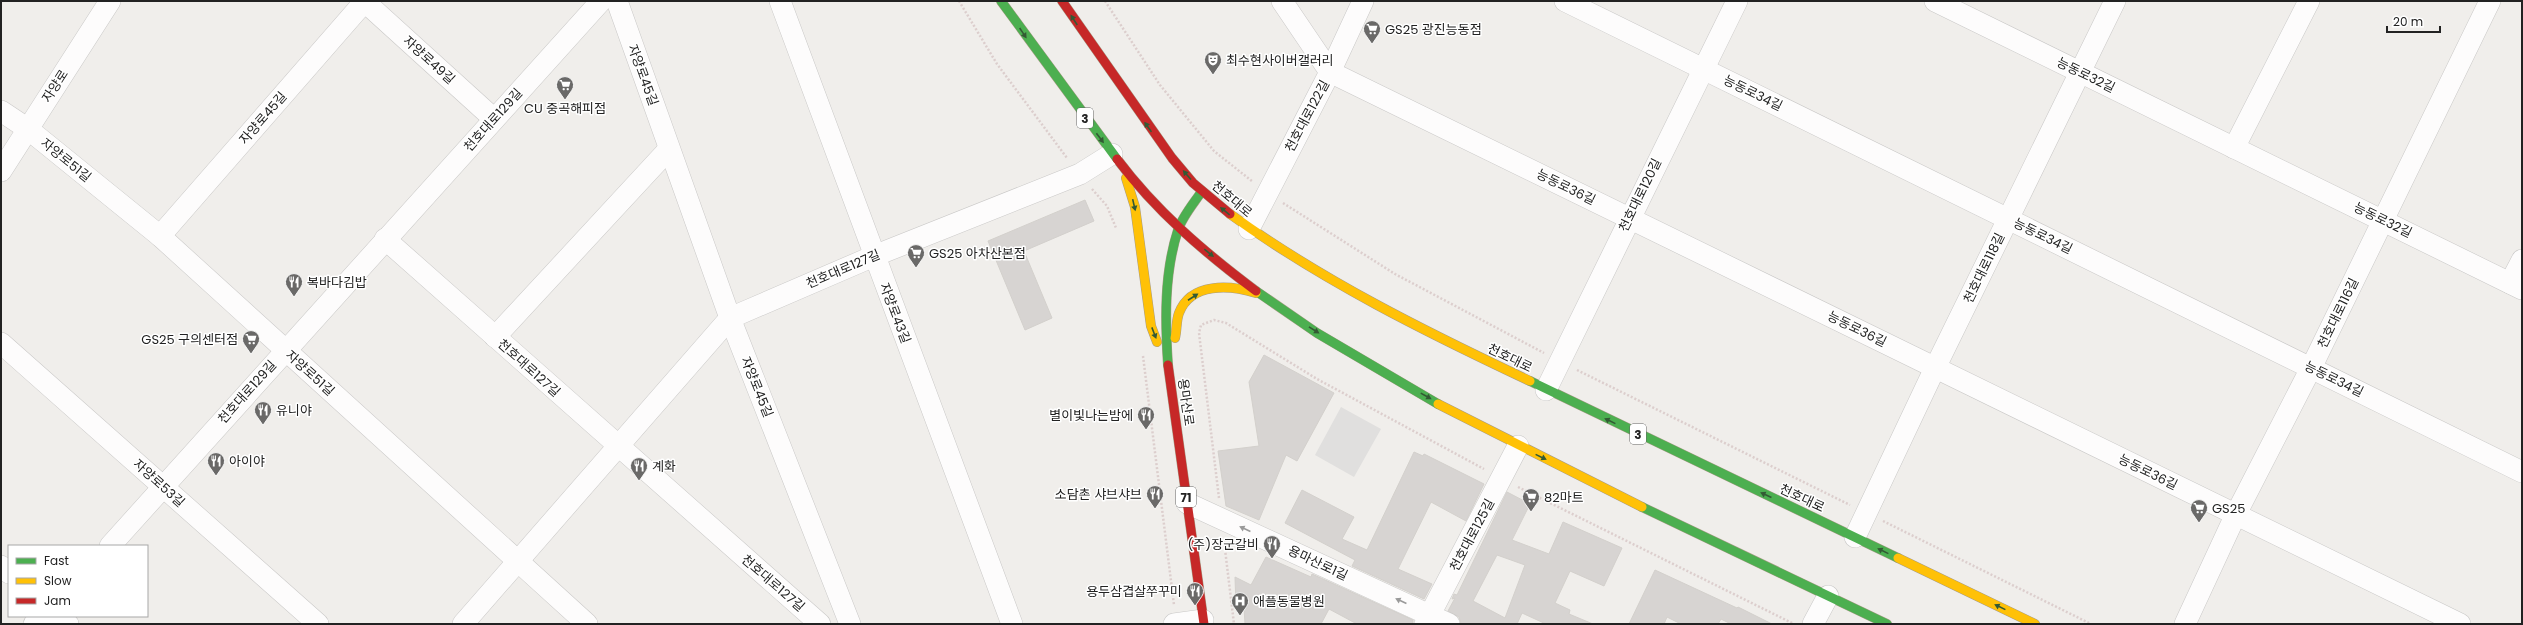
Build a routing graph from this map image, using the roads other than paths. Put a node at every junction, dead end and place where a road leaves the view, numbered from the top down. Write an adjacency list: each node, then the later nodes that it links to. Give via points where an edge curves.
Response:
1 (110, 1): 21 (street, 자양로)
2 (365, 1): 20 (street, 자양로49길); 32 (street, 자양로45길)
3 (601, 1): 20 (street, 천호대로129길)
4 (617, 1): 23 (street, 자양로45길)
5 (780, 1): 34 (street, 자양로43길)
6 (1001, 1): 24 (main road, 3, one-way to 24, via 1035,52)
7 (1062, 1): 26 (main road, 천호대로 / 3, one-way to 7, via 1154,136)
8 (1282, 1): 17 (street, 능동로36길)
9 (1363, 1): 17 (street, 천호대로122길)
10 (1565, 1): 16 (street, 능동로34길)
11 (1737, 1): 16 (street, 천호대로120길)
12 (2115, 1): 18 (street, 천호대로118길)
13 (2309, 1): 22 (street)
14 (2490, 1): 29 (street, 천호대로116길)
15 (1937, 2): 18 (street, 능동로32길)
16 (1703, 69): 27 (street, 천호대로120길); 28 (street, 능동로34길)
17 (1330, 72): 27 (street, 능동로36길); 31 (street, 천호대로122길)
18 (2080, 72): 22 (street, 능동로32길); 28 (street, 천호대로118길)
19 (1, 111): 21 (street, 자양로51길)
20 (494, 119): 33 (street, 천호대로129길)
21 (28, 129): 25 (street, 자양로); 32 (street, 자양로51길)
22 (2234, 148): 29 (street, 능동로32길)
23 (669, 149): 38 (street, 자양로45길); 39 (street)
24 (1117, 161): 30 (main road, 3, via 1139,189); 34 (street, 천호대로127길); 44 (main road, one-way to 44, via 1134,207 1151,326)
25 (1, 171)
26 (1202, 191): 30 (main road, 용마산로 / 71); 31 (main road, 천호대로 / 3, one-way to 26)
27 (1629, 218): 42 (street, 능동로36길); 45 (street, 천호대로120길)
28 (2008, 219): 42 (street, 천호대로118길); 43 (street, 능동로34길)
29 (2383, 220): 36 (street, 능동로32길); 43 (street, 천호대로116길)
30 (1178, 229): 37 (main road, 3, one-way to 37); 44 (main road, 용마산로 / 71, via 1170,264 1166,301)
31 (1249, 229): 45 (main road, 천호대로 / 3, via 1326,277 1408,323)
32 (160, 236): 41 (street, 자양로51길)
33 (385, 239): 39 (street); 41 (street, 천호대로129길)
34 (874, 256): 38 (street, 천호대로127길); 65 (street, 자양로43길)
35 (2522, 260): 36 (street, 능동로32길)
36 (2516, 286)
37 (1262, 295): 44 (main road, one-way to 37, via 1178,314 1191,296 1224,287 1246,289); 46 (main road, 3, one-way to 46, via 1386,374)
38 (730, 318): 47 (street, 천호대로127길); 64 (street, 자양로45길)
39 (495, 337): 47 (street, 천호대로127길)
40 (1, 343): 49 (street, 자양로53길)
41 (285, 350): 49 (street, 천호대로129길); 54 (street, 자양로51길)
42 (1935, 368): 51 (street, 능동로36길); 52 (street, 천호대로118길)
43 (2311, 368): 48 (street, 능동로34길); 51 (street, 천호대로116길)
44 (1169, 371): 50 (main road, 용마산로 / 71)
45 (1546, 390): 52 (main road, 천호대로 / 3, one-way to 45)
46 (1518, 446): 55 (main road, 3, one-way to 55); 57 (street, 천호대로125길)
47 (618, 447): 54 (street, 천호대로127길); 63 (street, 천호대로127길)
48 (2522, 472)
49 (163, 487): 53 (street, 천호대로129길); 60 (street, 자양로53길)
50 (1187, 503): 57 (street, 용마산로1길, one-way to 50); 58 (main road, 용마산로 / 71)
51 (2236, 514): 71 (street, 천호대로116길); 72 (street, 능동로36길)
52 (1855, 537): 70 (main road, 천호대로 / 3, one-way to 52)
53 (111, 545)
54 (517, 562): 61 (street, 천호대로127길); 62 (street, 자양로51길)
55 (1828, 596): 68 (street); 69 (main road, 3)
56 (44, 617): 59 (street)
57 (1428, 619): 67 (street, 용마산로1길)
58 (1204, 622): 66 (street)
59 (34, 624)
60 (318, 624)
61 (463, 624)
62 (587, 624)
63 (820, 624)
64 (850, 624)
65 (1012, 624)
66 (1175, 624)
67 (1449, 624)
68 (1813, 624)
69 (1887, 624)
70 (2035, 624)
71 (2186, 624)
72 (2460, 624)

